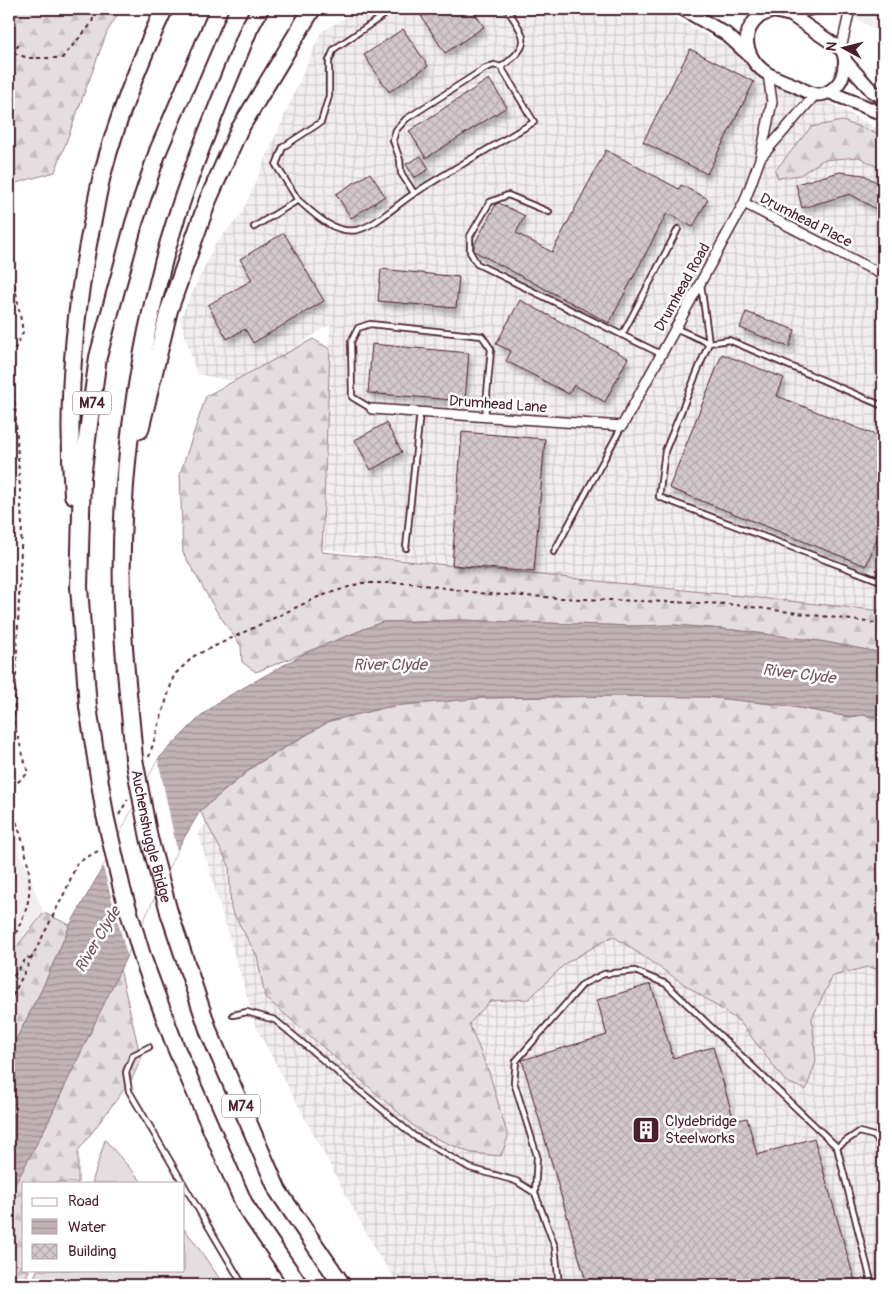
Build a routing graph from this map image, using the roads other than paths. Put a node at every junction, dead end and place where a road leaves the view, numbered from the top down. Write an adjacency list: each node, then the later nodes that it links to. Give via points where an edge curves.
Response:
1 (164, 9): 44 (highway, M74, via 122,110 102,173 83,266 72,369 71,468)
2 (218, 9): 44 (highway, M74, via 158,151 134,223 98,357 82,478)
3 (260, 9): 40 (highway, M74, via 191,172 161,271 136,393)
4 (312, 9): 40 (highway, M74, via 239,130 208,200 169,310)
5 (392, 9): 24 (lane, via 334,49 329,61 329,96 321,122 283,147 276,165)
6 (507, 9): 16 (lane, via 524,41 521,50)
7 (683, 9): 14 (street, via 726,34)
8 (750, 9): 11 (street)
9 (817, 9): 12 (street)
10 (850, 9): 13 (street)
11 (773, 11): 12 (street); 14 (street, via 760,16 750,27 746,39)
12 (791, 15): 13 (street)
13 (841, 49): 15 (street)
14 (749, 55): 17 (street)
15 (846, 62): 18 (street, via 842,80); 20 (street, via 872,91)
16 (501, 67): 23 (lane, via 484,68 406,118 396,130 393,140 401,173); 23 (lane, via 534,122)
17 (768, 74): 19 (street); 22 (street, via 772,102)
18 (829, 92): 19 (street); 21 (street)
19 (815, 95): 22 (street)
20 (883, 97)
21 (883, 114)
22 (760, 159): 25 (street, Drumhead Road)
23 (414, 193): 24 (lane, via 368,226 356,230 329,225)
24 (298, 200): 27 (lane)
25 (744, 203): 29 (street, Drumhead Place); 30 (street, Drumhead Road)
26 (549, 212): 32 (lane, via 508,195 490,202 470,236 470,252 477,264)
27 (254, 227)
28 (678, 229): 32 (lane)
29 (883, 275)
30 (700, 282): 31 (street, Drumhead Road); 33 (lane)
31 (675, 328): 33 (lane); 34 (street, Drumhead Road)
32 (622, 335): 34 (lane)
33 (710, 343): 35 (lane, via 729,340); 43 (lane, via 665,451 659,496 878,580)
34 (661, 354): 39 (street, Drumhead Road)
35 (883, 406)
36 (372, 409): 37 (street, Drumhead Lane); 38 (lane, via 352,397 351,370 351,342 358,328 370,324 482,336 491,349)
37 (420, 412): 38 (street, Drumhead Lane); 41 (lane)
38 (485, 417): 39 (street, Drumhead Lane)
39 (622, 426): 42 (lane)
40 (126, 491): 54 (highway, Auchenshuggle Bridge / M74, bridge, via 123,630 149,838 169,912 209,1032 278,1191)
41 (406, 548)
42 (554, 552)
43 (883, 566)
44 (79, 587): 53 (highway, M74, bridge, via 88,707 122,889 143,959 176,1048 245,1206)
45 (233, 1015): 51 (lane, via 246,1012 275,1020 414,1136 470,1168 516,1181)
46 (149, 1047): 49 (lane, via 133,1055 126,1072 129,1091)
47 (883, 1146): 48 (lane, via 874,1136 859,1132)
48 (837, 1147): 51 (lane, via 666,984 635,971 604,974 583,984 516,1061 514,1082 537,1156); 56 (lane)
49 (182, 1182)
50 (185, 1187): 52 (lane)
51 (535, 1193): 55 (lane, via 554,1247)
52 (243, 1285)
53 (299, 1285)
54 (342, 1285)
55 (559, 1285)
56 (872, 1285)

